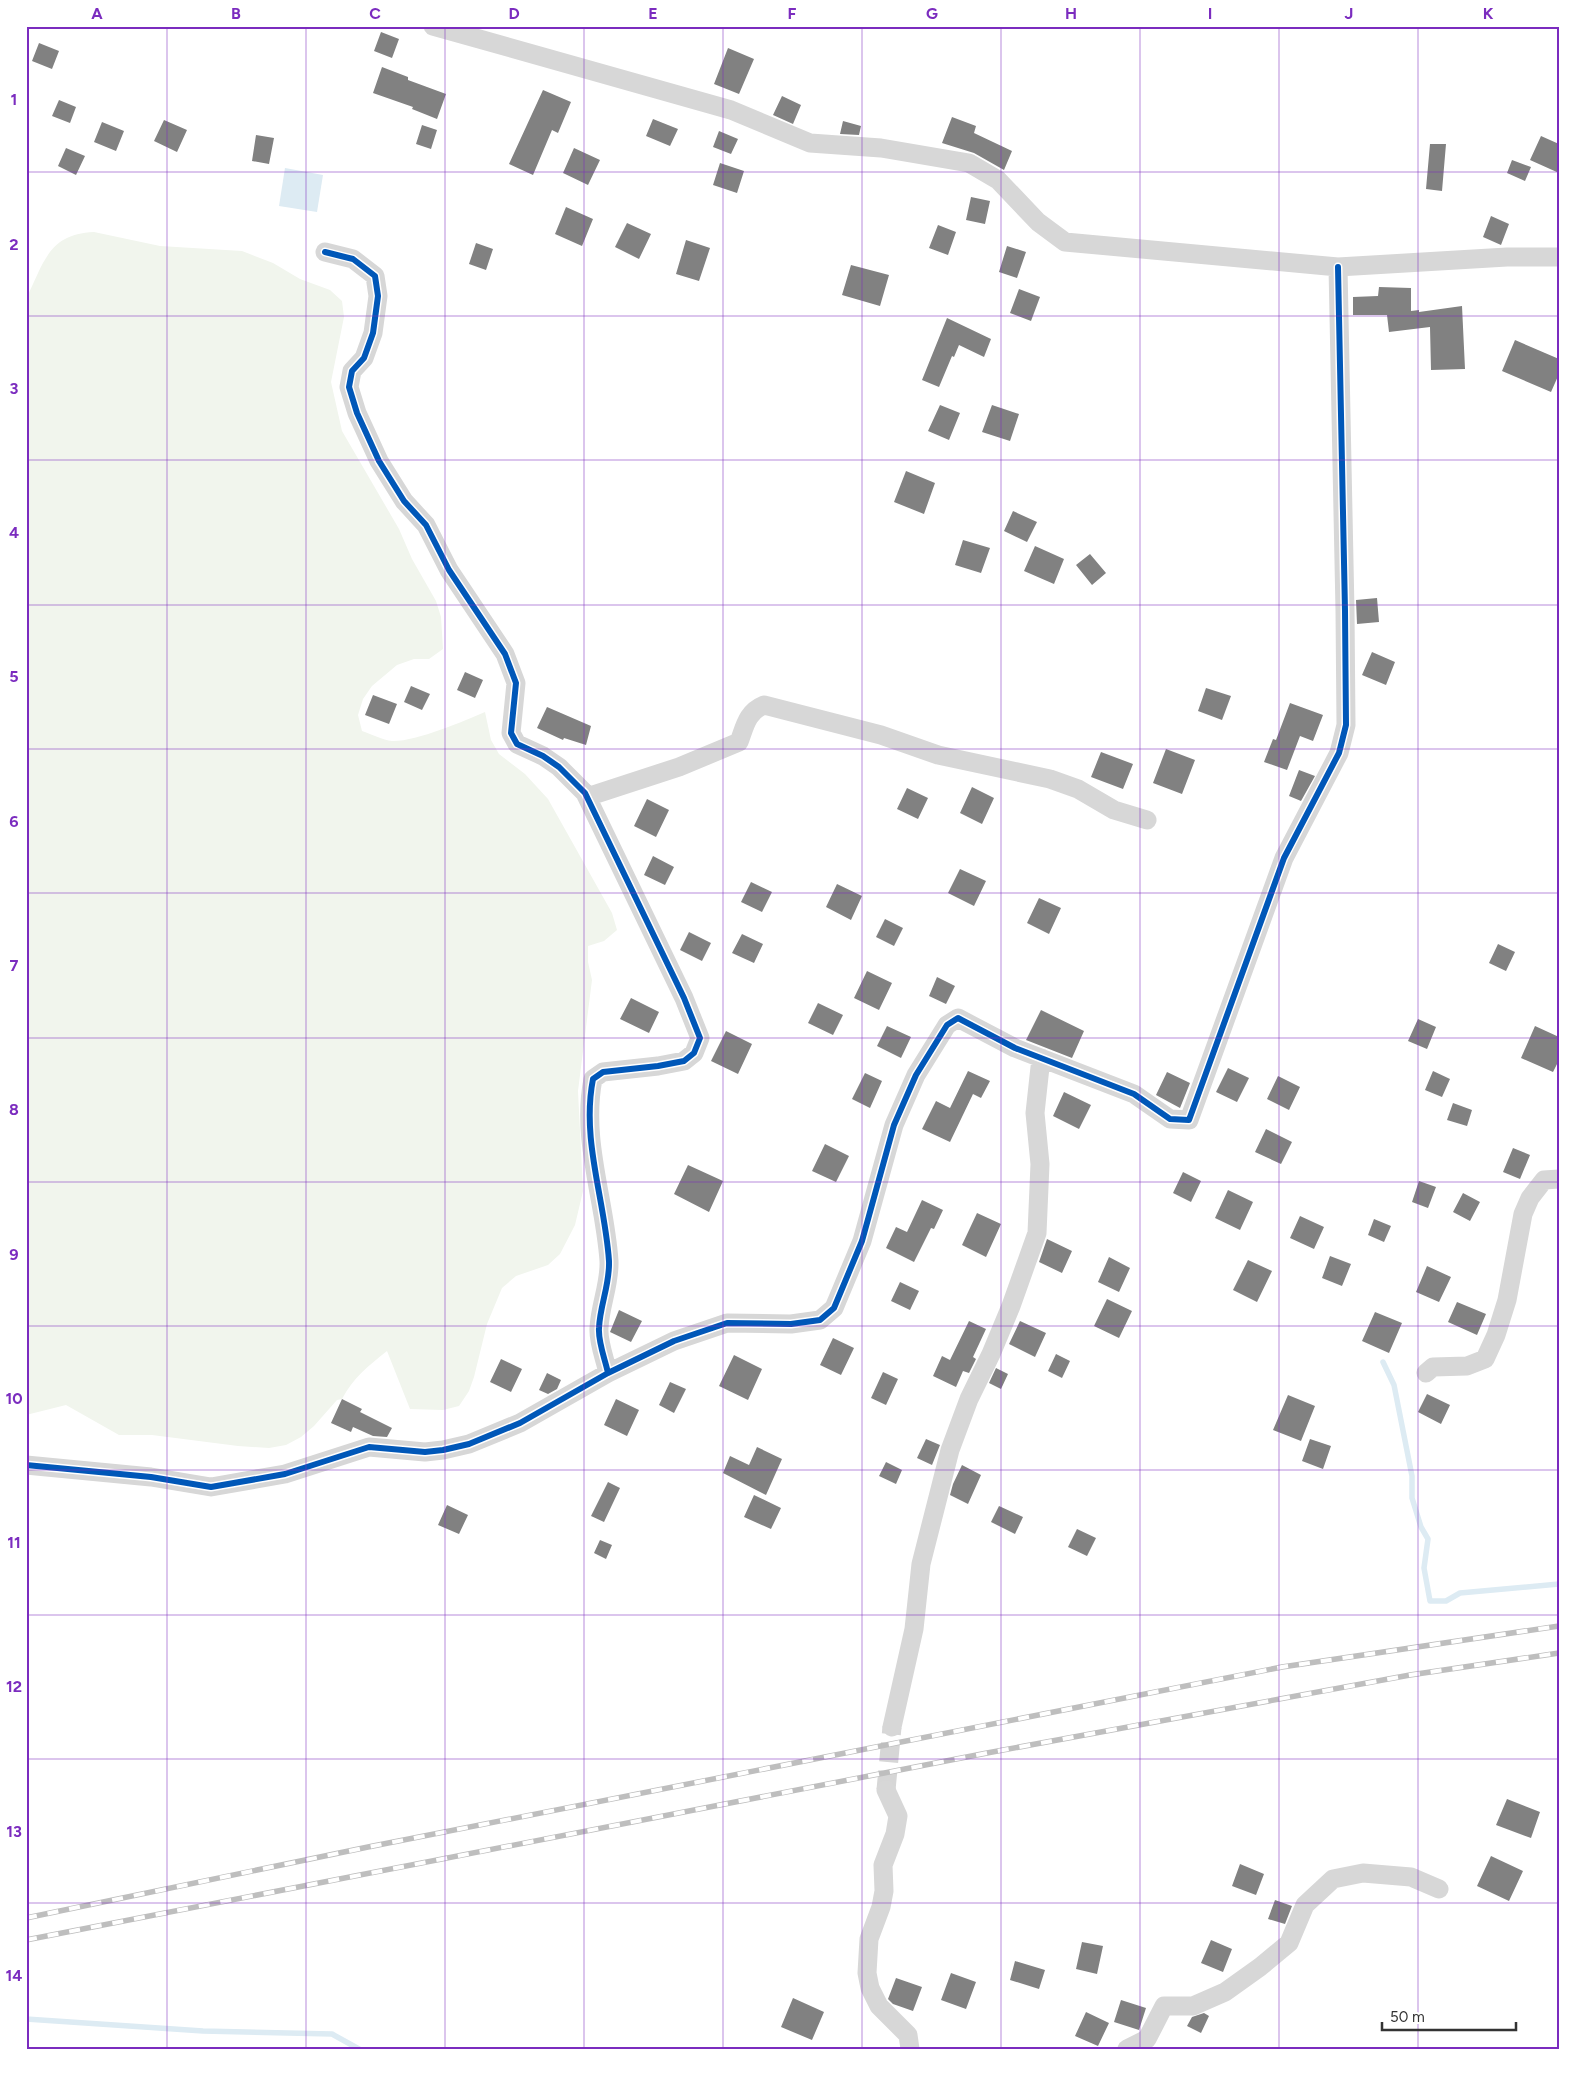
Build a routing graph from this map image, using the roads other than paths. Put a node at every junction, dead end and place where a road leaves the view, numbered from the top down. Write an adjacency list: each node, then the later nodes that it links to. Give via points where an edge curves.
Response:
1 (433, 26): 4 (street, via 731,110 810,143 881,148 969,162 998,180 1038,222 1065,242)
2 (325, 252): 5 (street, via 353,259 375,276 378,296 373,333 364,358 352,371 349,386 357,413 379,461 404,501 426,525 449,570 505,654 516,683 511,733 517,744 559,767)
3 (1559, 257): 4 (street)
4 (1338, 267): 7 (street, via 1346,716 1339,753 1284,858 1189,1120 1170,1118 1134,1094)
5 (587, 797): 6 (street, via 679,767 739,742 747,718 764,705 881,735 938,755 1050,779 1078,789 1114,810); 9 (street, via 700,1038 694,1053 684,1061 603,1072 593,1079 589,1099 590,1139 609,1261 599,1330)
6 (1147, 820)
7 (1041, 1058): 9 (street, via 958,1018 947,1025 916,1075 894,1125 862,1241 834,1308 820,1320 792,1324 727,1323 674,1341); 12 (street, via 1035,1113 1040,1164 1037,1233 1012,1306 969,1399 950,1450 921,1564 914,1629)
8 (1559, 1179): 10 (street, via 1544,1180 1523,1214 1507,1300 1485,1359 1467,1366 1433,1367)
9 (608, 1373): 11 (street, via 520,1423 469,1444 425,1452 369,1447 285,1474 211,1487 152,1477)
10 (1426, 1373)
11 (26, 1465)
12 (892, 1727)
13 (886, 1790): 15 (street, via 898,1816 883,1865 884,1891 869,1940 868,1973 870,1988 879,2006 908,2035)
14 (1439, 1889): 16 (street, via 1411,1877 1363,1873 1333,1879 1305,1905 1290,1943 1225,1992 1193,2006 1164,2006 1147,2039)
15 (910, 2049)
16 (1127, 2049)

